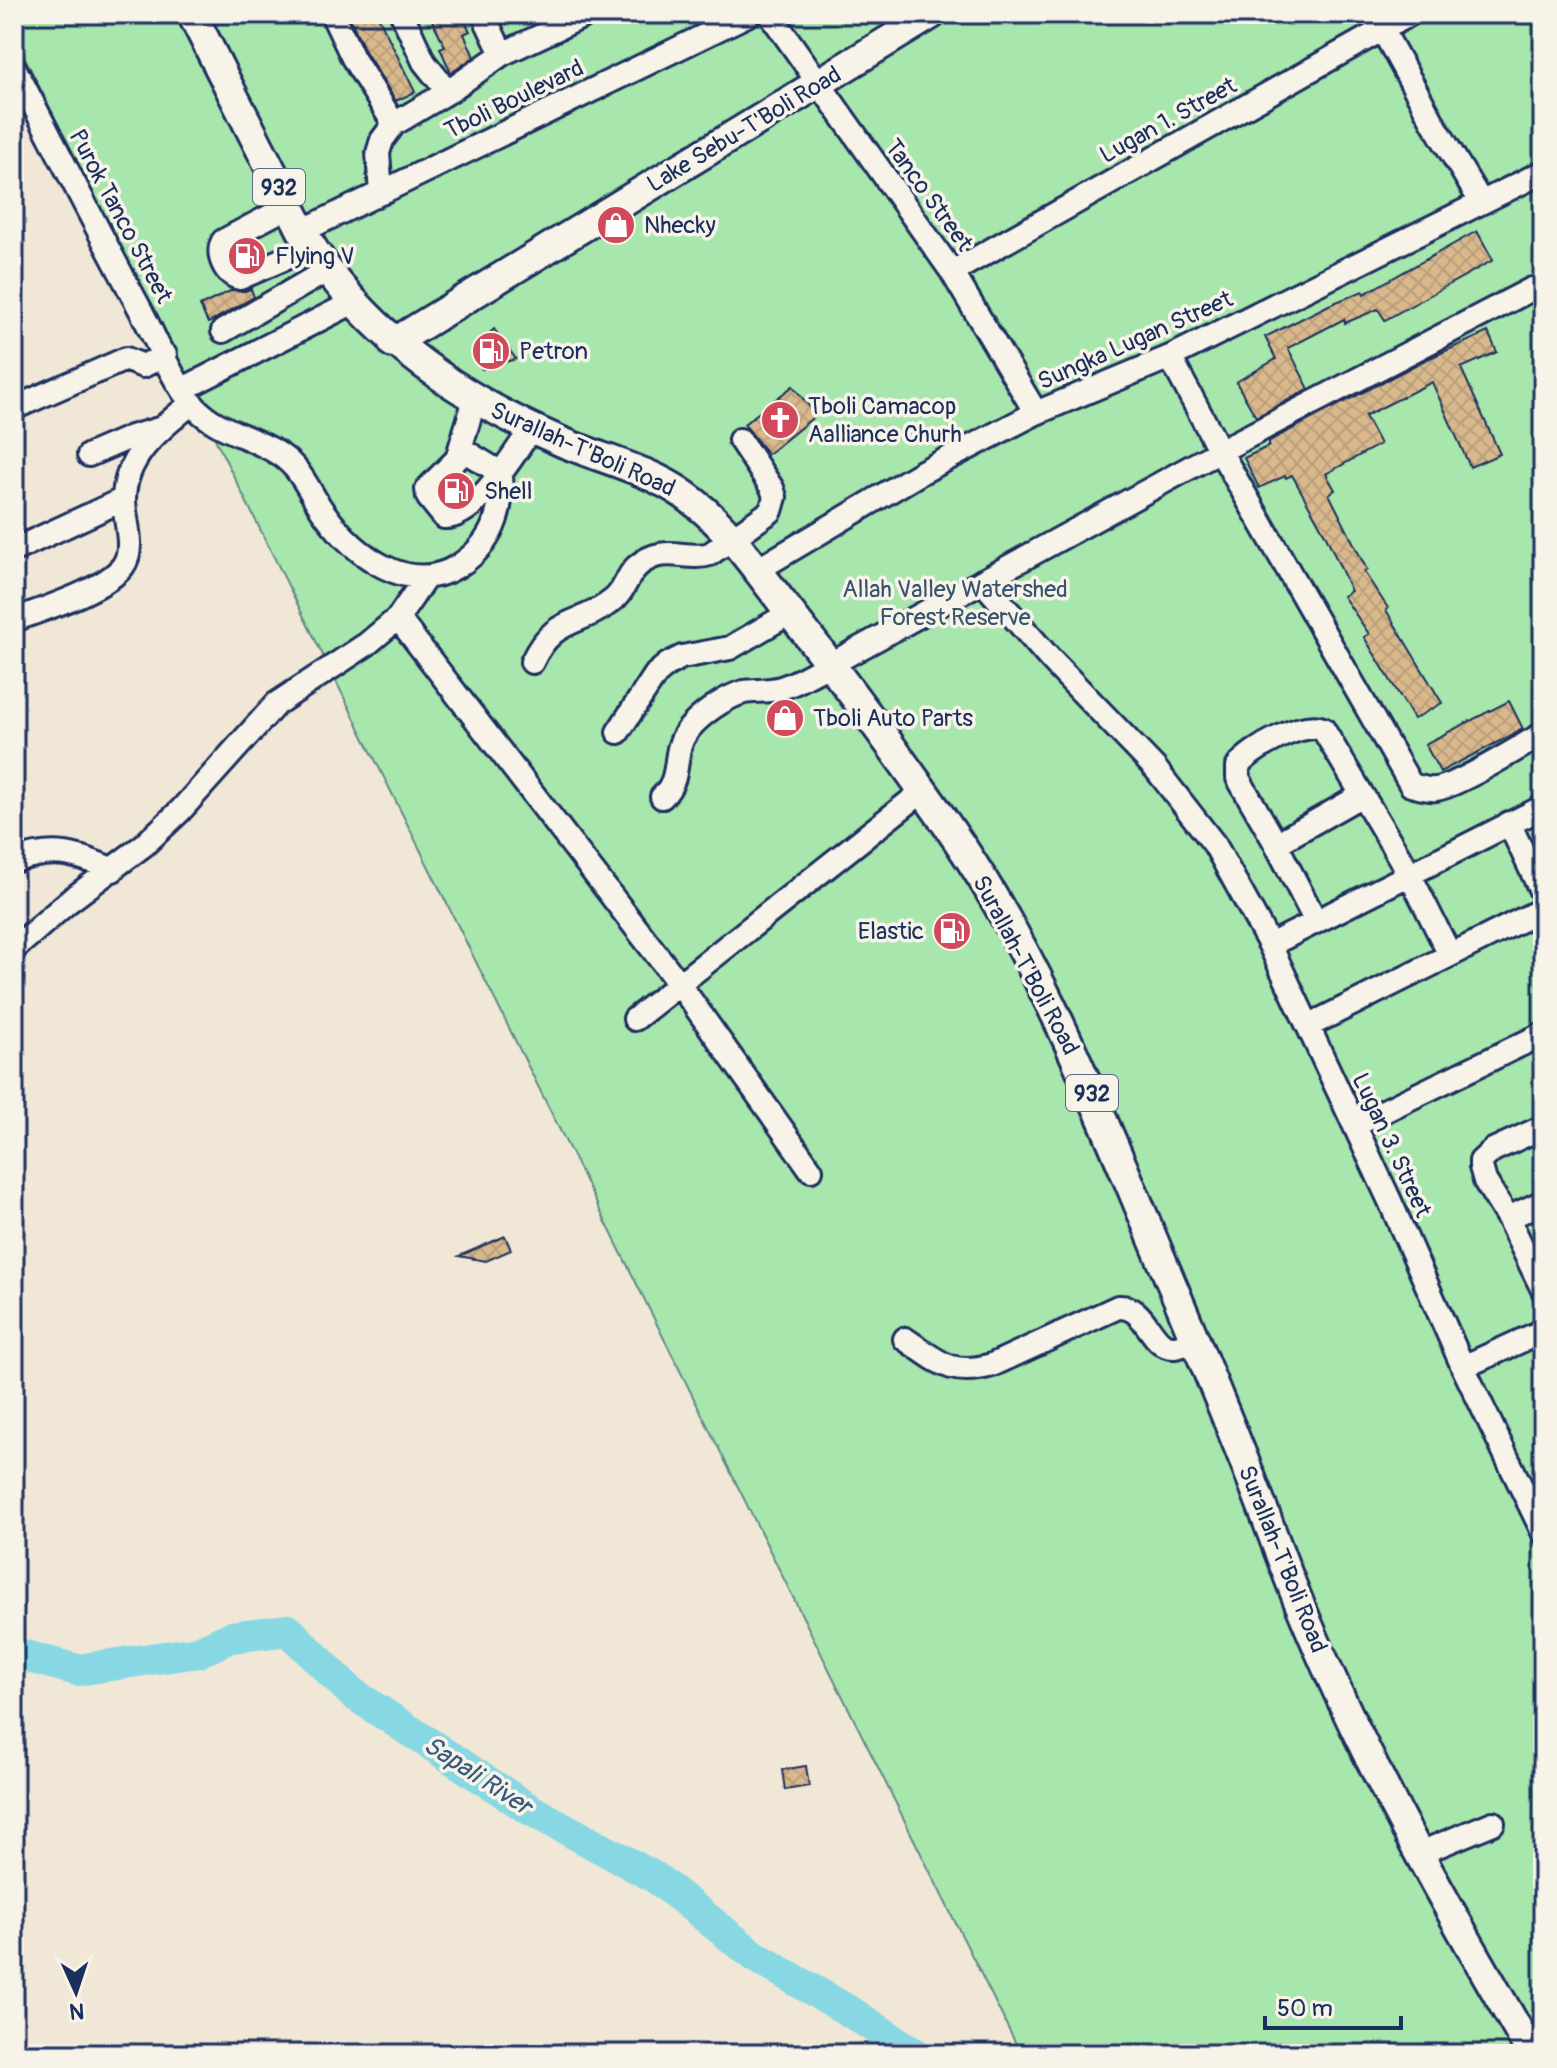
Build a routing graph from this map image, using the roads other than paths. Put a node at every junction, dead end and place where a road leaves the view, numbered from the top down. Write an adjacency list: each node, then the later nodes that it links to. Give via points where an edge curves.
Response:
1 (192, 14): 20 (main road, 932)
2 (332, 14): 16 (street, via 358,68)
3 (402, 14): 12 (street)
4 (483, 14): 11 (street)
5 (588, 14): 11 (street)
6 (749, 14): 18 (street, Tboli Boulevard)
7 (770, 14): 14 (street, Tanco Street)
8 (932, 14): 14 (main road, Lake Sebu-T'Boli Road)
9 (1410, 14): 10 (street, Lugan 1. Street)
10 (1379, 22): 19 (street); 22 (street, Lugan 1. Street)
11 (502, 54): 15 (street)
12 (424, 62): 15 (street); 16 (street)
13 (14, 67): 27 (street, Purok Tanco Street)
14 (817, 84): 22 (street, Tanco Street); 26 (main road, Lake Sebu-T'Boli Road)
15 (448, 92): 16 (street)
16 (402, 119): 18 (street, via 382,140 378,153)
17 (1543, 172): 19 (street, Sungka Lugan Street)
18 (381, 193): 20 (street, Tboli Boulevard)
19 (1481, 202): 28 (street, Sungka Lugan Street)
20 (300, 228): 21 (main road, 932)
21 (328, 270): 24 (main road, 932); 25 (street)
22 (952, 272): 32 (street, Tanco Street)
23 (1532, 289): 37 (street)
24 (354, 302): 26 (main road, 932); 29 (street)
25 (223, 331)
26 (393, 343): 30 (main road, Surallah-T'Boli Road / 932)
27 (165, 355): 29 (street, Purok Tanco Street); 31 (street, via 143,366 126,359)
28 (1170, 357): 32 (street, Sungka Lugan Street); 37 (street)
29 (187, 396): 34 (street); 44 (street, via 217,423 283,456 324,513 385,569)
30 (475, 399): 33 (main road, Surallah-T'Boli Road / 932); 36 (street)
31 (14, 408)
32 (1036, 413): 43 (street, Sungka Lugan Street, via 922,472)
33 (532, 428): 39 (street); 41 (main road, Surallah-T'Boli Road / 932, via 680,491)
34 (159, 429): 38 (street); 40 (street, via 131,466)
35 (740, 440): 41 (street, via 775,497 771,511)
36 (461, 449): 39 (street); 39 (street, via 452,465 427,486 441,516 454,516 479,499)
37 (1220, 451): 45 (street); 52 (street, via 1411,785 1437,789 1454,783)
38 (89, 455)
39 (501, 473): 44 (street, via 500,512 485,542 458,566)
40 (124, 499): 42 (street); 48 (street, via 129,549 125,564 78,596)
41 (731, 539): 43 (main road, Surallah-T'Boli Road / 932); 49 (street, via 710,554 655,556 638,565 616,598 564,623 540,644)
42 (14, 550)
43 (757, 570): 46 (main road, Surallah-T'Boli Road / 932)
44 (426, 577): 47 (street)
45 (982, 581): 50 (street); 65 (street, Lugan 3. Street, via 1174,791 1215,845)
46 (790, 613): 50 (main road, Surallah-T'Boli Road / 932); 51 (street, via 730,648 668,664)
47 (398, 618): 60 (street, via 276,704 180,811); 68 (street)
48 (14, 620)
49 (532, 662)
50 (831, 664): 53 (main road, Surallah-T'Boli Road / 932); 55 (street, via 783,688 747,692 714,707 680,742 676,776)
51 (618, 732)
52 (1543, 734)
53 (923, 791): 68 (street); 80 (main road, Surallah-T'Boli Road / 932, via 999,907 1048,996)
54 (1362, 795): 58 (street); 58 (street, via 1323,729 1316,726 1300,728 1248,755 1238,766 1238,778); 61 (street)
55 (662, 797)
56 (1543, 807): 57 (street)
57 (1509, 823): 61 (street); 62 (street)
58 (1276, 844): 64 (street)
59 (14, 861): 60 (street, via 60,852)
60 (113, 870): 66 (street)
61 (1410, 875): 64 (street); 67 (street)
62 (1543, 895)
63 (1543, 909): 67 (street)
64 (1316, 922): 65 (street)
65 (1270, 945): 70 (street, Lugan 3. Street)
66 (14, 949)
67 (1450, 955): 70 (street)
68 (680, 985): 69 (street); 74 (street)
69 (635, 1019)
70 (1308, 1026): 72 (street, Lugan 3. Street)
71 (1543, 1034): 72 (street)
72 (1355, 1125): 81 (street, Lugan 3. Street)
73 (1543, 1127): 76 (street, via 1481,1161 1485,1181)
74 (811, 1170)
75 (1543, 1202): 76 (street)
76 (1508, 1218): 77 (street)
77 (1543, 1290)
78 (1543, 1331): 81 (street)
79 (905, 1339): 80 (street, via 944,1365 972,1371 1127,1306 1167,1346)
80 (1194, 1341): 84 (main road, Surallah-T'Boli Road / 932, via 1332,1681)
81 (1463, 1367): 82 (street, Lugan 3. Street)
82 (1543, 1532)
83 (1493, 1823): 84 (street)
84 (1418, 1854): 85 (main road, Surallah-T'Boli Road / 932)
85 (1532, 2054)

